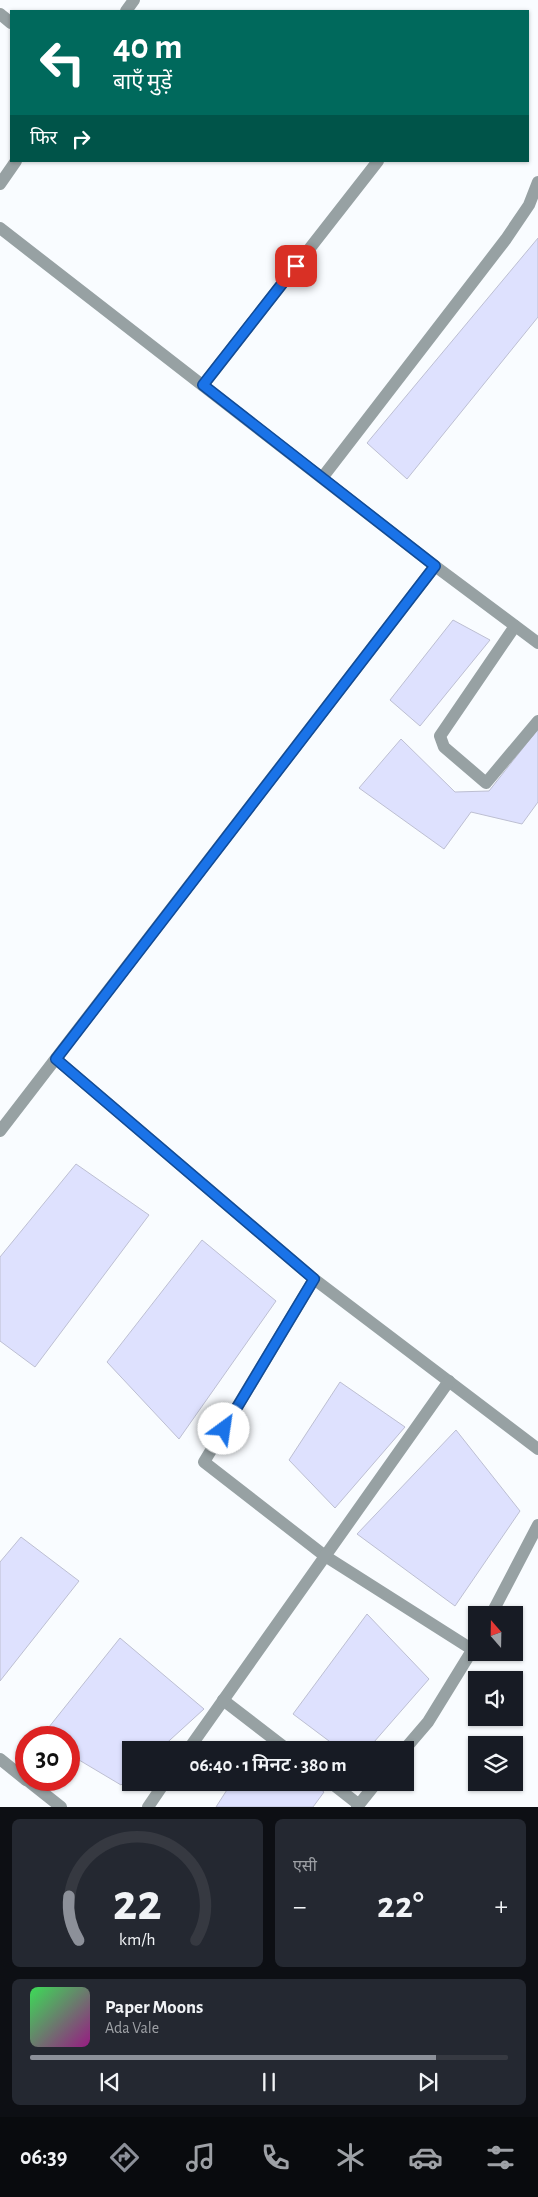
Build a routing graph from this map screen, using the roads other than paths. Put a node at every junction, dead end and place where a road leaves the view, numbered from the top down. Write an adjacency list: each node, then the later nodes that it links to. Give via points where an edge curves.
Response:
1 (0, 14): 2 (street)
2 (10, 22)
3 (15, 162): 6 (street)
4 (377, 162): 8 (street)
5 (538, 182): 9 (street, via 529,205 506,238)
6 (0, 184)
7 (0, 228): 8 (street)
8 (203, 385): 9 (street)
9 (322, 478): 10 (street)
10 (435, 566): 11 (street); 14 (street)
11 (515, 626): 12 (street); 13 (street, via 440,736 444,747 486,783)
12 (538, 643)
13 (538, 721)
14 (56, 1059): 15 (street); 16 (street)
15 (0, 1131)
16 (314, 1279): 17 (street); 20 (street, via 204,1462)
17 (449, 1382): 18 (street); 20 (street)
18 (538, 1449)
19 (538, 1525): 21 (street)
20 (325, 1556): 22 (street); 24 (street)
21 (496, 1606)
22 (468, 1643)
23 (468, 1658): 27 (street, via 428,1722)
24 (224, 1700): 25 (street); 26 (street)
25 (194, 1741)
26 (276, 1741)
27 (412, 1741)
28 (0, 1759): 29 (street)
29 (15, 1771)
30 (40, 1791): 35 (street)
31 (159, 1791): 36 (street)
32 (340, 1791): 34 (street)
33 (370, 1791): 34 (street)
34 (357, 1806)
35 (61, 1807)
36 (148, 1807)

